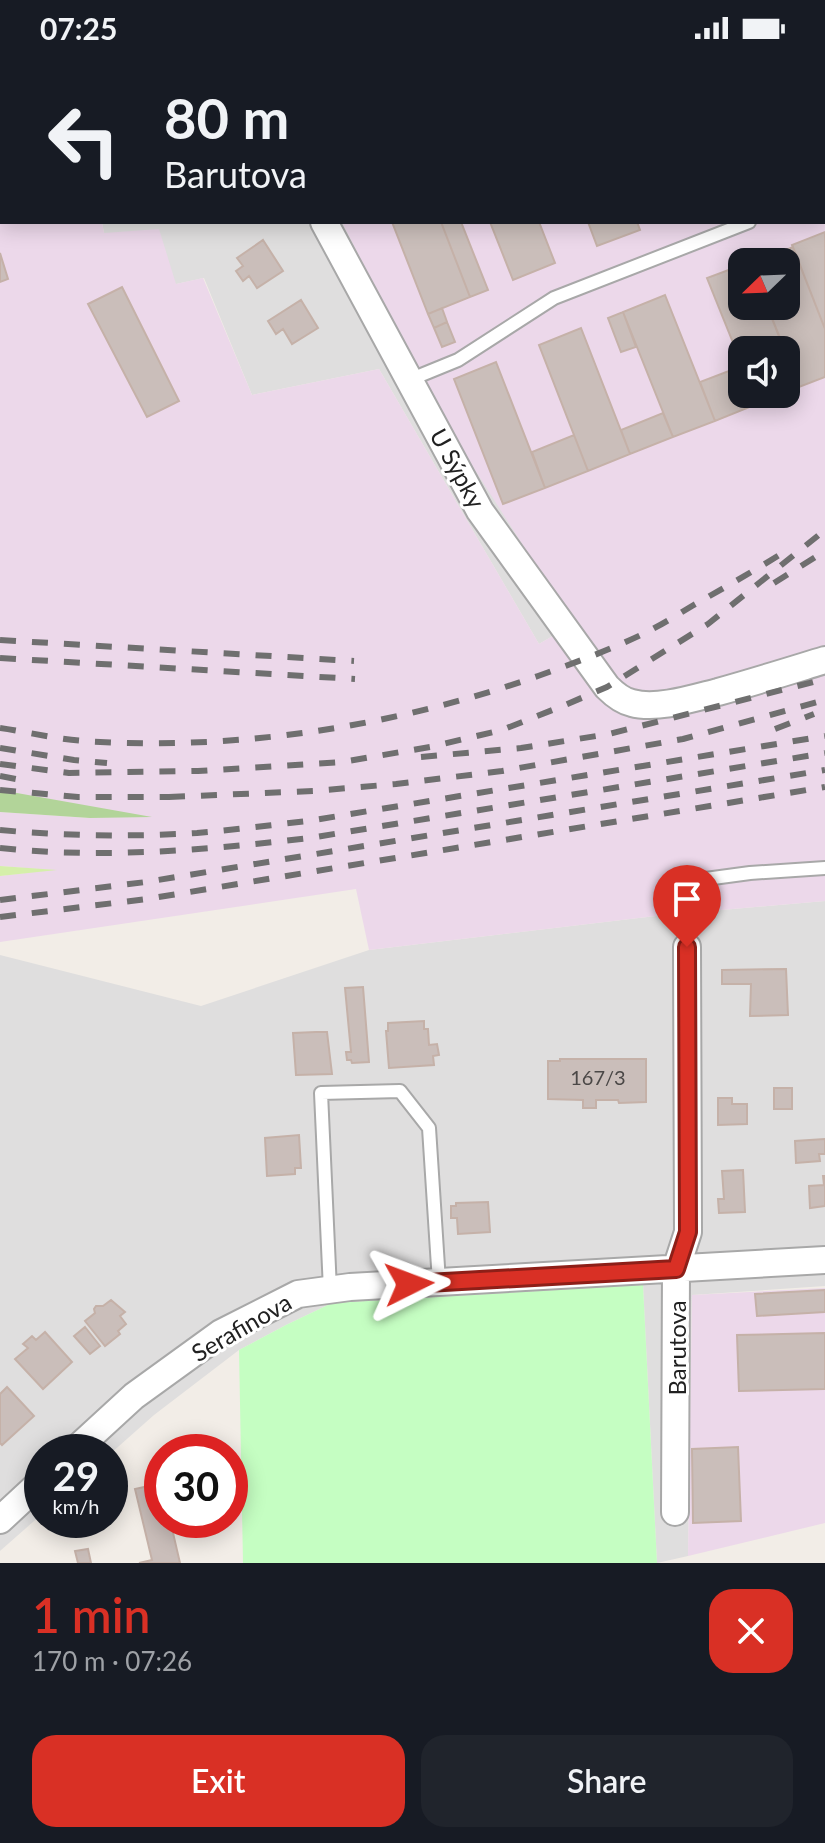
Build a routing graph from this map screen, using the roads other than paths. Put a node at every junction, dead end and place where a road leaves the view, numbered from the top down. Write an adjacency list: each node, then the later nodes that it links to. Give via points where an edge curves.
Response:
1 (325, 224): 3 (street, U Sýpky)
2 (744, 224): 3 (lane, via 554,298 458,360)
3 (409, 380): 4 (street, U Sýpky, via 480,511 619,697 634,704 690,699)
4 (825, 660)
5 (825, 868): 6 (lane, via 676,883)
6 (687, 947): 8 (street, Barutova, via 688,1232)
7 (825, 1260): 8 (street, Serafinova)
8 (676, 1269): 9 (street, Serafinova); 13 (street, Barutova)
9 (439, 1282): 10 (street, Serafinova); 10 (lane, via 429,1128 400,1091 321,1093)
10 (330, 1290): 11 (street, Serafinova, via 298,1294 221,1333 134,1396)
11 (93, 1434)
12 (24, 1498): 14 (street)
13 (675, 1512)
14 (0, 1520)

